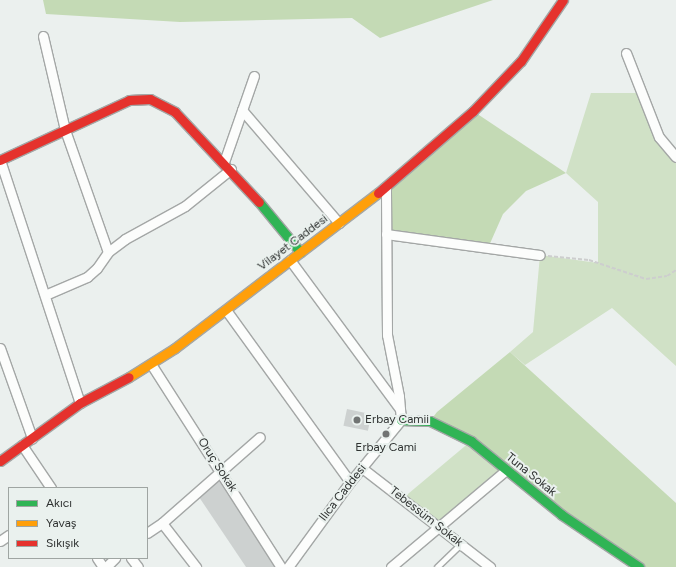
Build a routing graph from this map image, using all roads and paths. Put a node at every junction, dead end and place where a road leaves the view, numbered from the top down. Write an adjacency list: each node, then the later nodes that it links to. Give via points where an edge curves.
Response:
1 (562, 0): 11 (street, Vilayet Caddesi, via 521,61 473,111)
2 (43, 36): 6 (street)
3 (626, 53): 7 (street, via 658,137)
4 (254, 76): 5 (street)
5 (242, 110): 9 (street); 12 (street)
6 (65, 130): 8 (street); 9 (street, via 129,100 150,99 175,112); 14 (street)
7 (676, 157)
8 (0, 160): 19 (street)
9 (224, 162): 10 (street)
10 (231, 169): 14 (street, via 185,206 125,239); 15 (street)
11 (386, 187): 12 (street, Vilayet Caddesi); 13 (street)
12 (339, 223): 15 (street, Vilayet Caddesi)
13 (386, 234): 16 (street); 24 (street, via 387,335)
14 (108, 252): 19 (street, via 97,268 87,276)
15 (300, 252): 17 (street, Vilayet Caddesi)
16 (540, 255): 18 (path, via 589,260 646,280 667,276)
17 (290, 260): 20 (street, Vilayet Caddesi); 24 (street)
18 (676, 270)
19 (45, 295): 23 (street)
20 (226, 310): 22 (street, Vilayet Caddesi); 33 (street)
21 (0, 348): 27 (street)
22 (151, 364): 23 (street, Vilayet Caddesi); 32 (street, Oruç Sokak)
23 (80, 403): 27 (street, Vilayet Caddesi)
24 (401, 410): 25 (street)
25 (401, 420): 30 (street, Ilıca Caddesi); 31 (street, Tuna Sokak, via 430,421 471,441)
26 (260, 437): 32 (street)
27 (32, 438): 28 (street, Vilayet Caddesi)
28 (22, 445): 29 (street, Vilayet Caddesi); 34 (street)
29 (0, 461)
30 (362, 468): 33 (street, Ilıca Caddesi); 36 (street, Tebessüm Sokak)
31 (506, 470): 36 (street); 49 (street, Tuna Sokak, via 562,515)
32 (221, 472): 35 (street); 45 (street, Oruç Sokak)
33 (350, 482): 46 (street, Ilıca Caddesi)
34 (50, 487)
35 (162, 523): 37 (street); 44 (street)
36 (438, 526): 38 (street, Tebessüm Sokak); 47 (street)
37 (148, 532)
38 (461, 544): 41 (street, Tebessüm Sokak); 48 (lane)
39 (114, 559): 42 (street)
40 (132, 559): 43 (street)
41 (487, 566)
42 (106, 567)
43 (138, 567)
44 (196, 567)
45 (281, 567)
46 (288, 567)
47 (391, 567)
48 (437, 567)
49 (639, 567)

